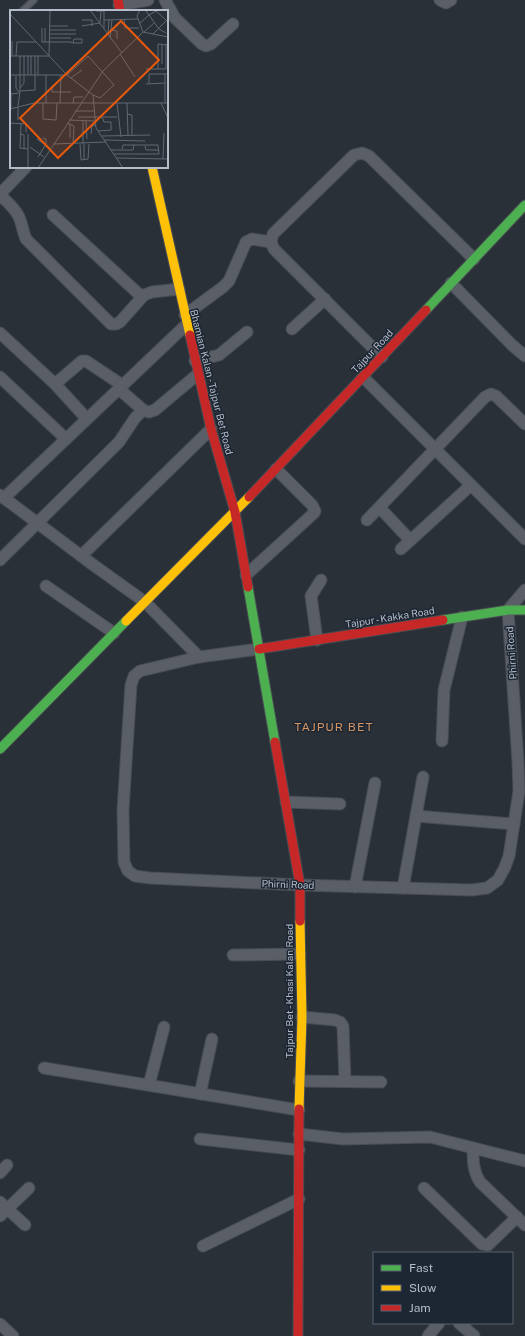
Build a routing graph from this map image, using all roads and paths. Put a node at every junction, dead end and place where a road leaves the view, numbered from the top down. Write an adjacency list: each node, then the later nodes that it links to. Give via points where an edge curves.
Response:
1 (34, 0): 7 (lane)
2 (148, 0): 6 (street)
3 (165, 0): 8 (street, via 175,18 206,46)
4 (440, 0): 5 (street, via 446,3)
5 (451, 0)
6 (119, 5)
7 (23, 10)
8 (233, 24)
9 (25, 168): 11 (street)
10 (152, 168): 17 (street, Bhamian Kalan - Tajpur Bet Road)
11 (0, 194): 18 (street, via 20,218 26,239 111,324 120,322)
12 (525, 205): 15 (street, Tajpur Road)
13 (53, 215): 18 (street)
14 (270, 242): 15 (street, via 273,234 354,155 362,153 369,156); 19 (street); 20 (street, via 252,239 246,242 229,281)
15 (474, 259): 16 (street, Tajpur Road)
16 (451, 283): 24 (street); 25 (street, Tajpur Road)
17 (179, 289): 18 (street, via 152,292); 20 (street, Bhamian Kalan - Tajpur Bet Road)
18 (142, 298)
19 (325, 299): 21 (street); 25 (street)
20 (186, 320): 26 (street, Bhamian Kalan - Tajpur Bet Road); 31 (street)
21 (292, 329)
22 (247, 332): 26 (street, via 219,355)
23 (0, 333): 30 (street)
24 (525, 356)
25 (382, 357): 28 (street, Tajpur Road)
26 (195, 361): 27 (street, Bhamian Kalan - Tajpur Bet Road)
27 (198, 374): 32 (street, via 155,410); 35 (street, Bhamian Kalan - Tajpur Bet Road)
28 (363, 376): 37 (street); 38 (street, Tajpur Road)
29 (0, 377): 36 (street)
30 (55, 384): 31 (street, via 82,361 86,361); 33 (street)
31 (120, 387): 32 (street); 33 (street)
32 (143, 410): 44 (street, via 119,442)
33 (87, 419): 36 (street)
34 (525, 424): 37 (street, via 491,394 485,397)
35 (211, 429): 42 (street, Bhamian Kalan - Tajpur Bet Road); 48 (street)
36 (66, 439): 40 (street)
37 (436, 450): 39 (street); 41 (street)
38 (276, 469): 42 (street, Tajpur Road); 50 (street, via 315,511)
39 (471, 485): 45 (street); 46 (street)
40 (2, 497): 44 (street)
41 (380, 508): 43 (street); 45 (street)
42 (235, 512): 50 (street, Bhamian Kalan - Tajpur Bet Road); 54 (street, Tajpur Road)
43 (367, 520)
44 (37, 523): 48 (street); 49 (street)
45 (410, 540): 47 (street)
46 (525, 540)
47 (401, 549)
48 (81, 556): 54 (street)
49 (0, 560)
50 (246, 575): 60 (street, Bhamian Kalan - Tajpur Bet Road)
51 (321, 580): 59 (street, via 311,596)
52 (46, 586): 58 (street)
53 (525, 590): 55 (street)
54 (145, 602): 58 (street, Tajpur Road); 61 (street)
55 (508, 610): 56 (street, Tajpur - Kakka Road); 57 (street, Tajpur - Kakka Road); 69 (street, Phirni Road, via 519,791)
56 (525, 610)
57 (462, 617): 59 (street, Tajpur - Kakka Road); 62 (street, via 444,690)
58 (114, 634): 63 (street, Tajpur Road)
59 (317, 640): 60 (street, Tajpur - Kakka Road)
60 (259, 649): 61 (street, Phirni Road); 66 (street, Tajpur Bet - Khasi Kalan Road)
61 (200, 657): 70 (street, Phirni Road, via 140,671 132,681 123,810 124,862 135,876 150,878)
62 (442, 741)
63 (0, 749)
64 (423, 778): 68 (street)
65 (375, 783): 71 (street)
66 (286, 802): 67 (street); 70 (street, Tajpur Bet - Khasi Kalan Road)
67 (340, 804)
68 (416, 816): 69 (street); 72 (street)
69 (514, 824): 72 (street, Phirni Road, via 505,867 498,880 486,888)
70 (300, 885): 71 (street, Phirni Road); 73 (street, Tajpur Bet - Khasi Kalan Road)
71 (355, 887): 72 (street, Phirni Road)
72 (403, 888)
73 (300, 954): 74 (street); 75 (street, Tajpur Bet - Khasi Kalan Road)
74 (233, 955)
75 (302, 1017): 79 (street, Tajpur Bet - Khasi Kalan Road); 80 (street, via 335,1020 343,1026)
76 (164, 1026): 82 (street)
77 (212, 1039): 83 (street)
78 (44, 1068): 82 (street)
79 (299, 1081): 80 (street); 84 (street, Tajpur Bet - Khasi Kalan Road)
80 (345, 1081): 81 (street)
81 (381, 1082)
82 (149, 1085): 83 (street)
83 (200, 1094): 84 (street)
84 (299, 1110): 85 (street, Tajpur Bet - Khasi Kalan Road)
85 (299, 1134): 87 (street, via 343,1139 430,1137); 88 (street, Tajpur Bet - Khasi Kalan Road)
86 (200, 1140): 88 (street)
87 (473, 1148): 89 (street); 95 (street, via 476,1176)
88 (299, 1150): 93 (street, Tajpur Bet - Khasi Kalan Road)
89 (520, 1160): 90 (street)
90 (525, 1170)
91 (29, 1188): 94 (street)
92 (424, 1188): 95 (street, via 482,1244 488,1246)
93 (299, 1199): 97 (street); 102 (street, Tajpur Bet - Khasi Kalan Road)
94 (2, 1209): 96 (street)
95 (521, 1221)
96 (25, 1225)
97 (203, 1246)
98 (0, 1324): 101 (street)
99 (438, 1324): 103 (street)
100 (460, 1324): 104 (street)
101 (13, 1336)
102 (298, 1336)
103 (428, 1336)
104 (474, 1336)

